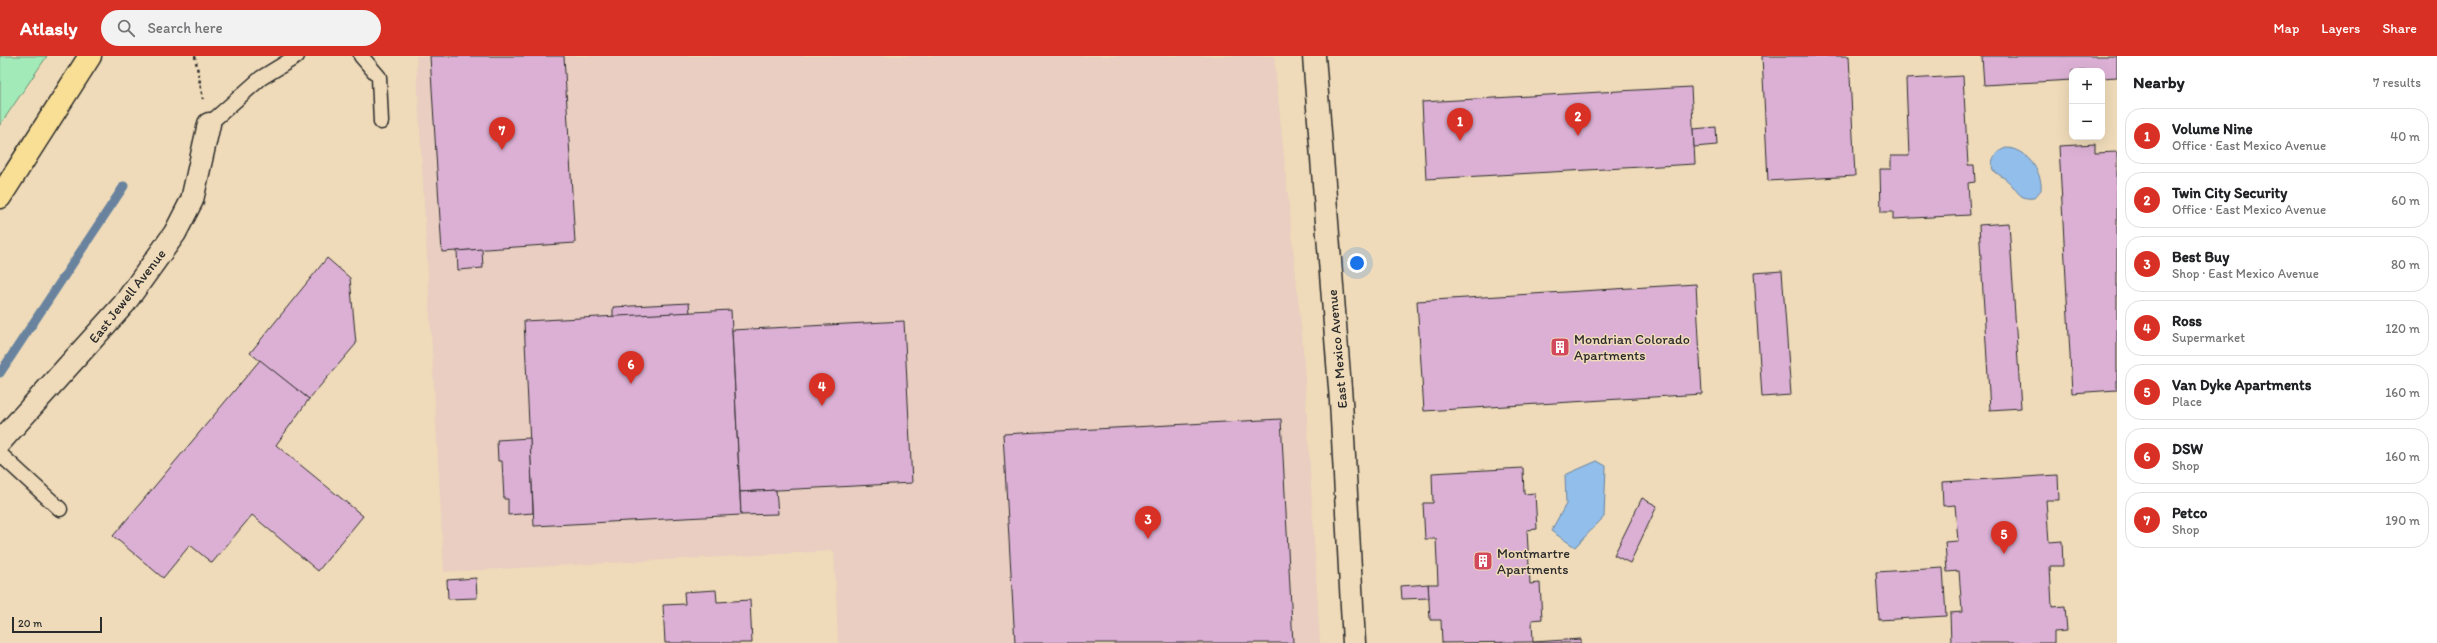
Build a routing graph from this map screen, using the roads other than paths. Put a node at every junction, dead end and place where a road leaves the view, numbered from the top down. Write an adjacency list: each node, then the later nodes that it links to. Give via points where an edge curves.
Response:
1 (90, 56): 7 (highway)
2 (297, 56): 6 (lane, via 261,78)
3 (361, 56): 5 (lane, via 379,77)
4 (1314, 56): 11 (street, East Mexico Avenue, via 1341,401)
5 (381, 122)
6 (209, 124): 8 (street, East Jewell Avenue, via 192,200 175,233 124,304)
7 (0, 197)
8 (0, 442)
9 (0, 454): 10 (lane)
10 (60, 509)
11 (1354, 643)

